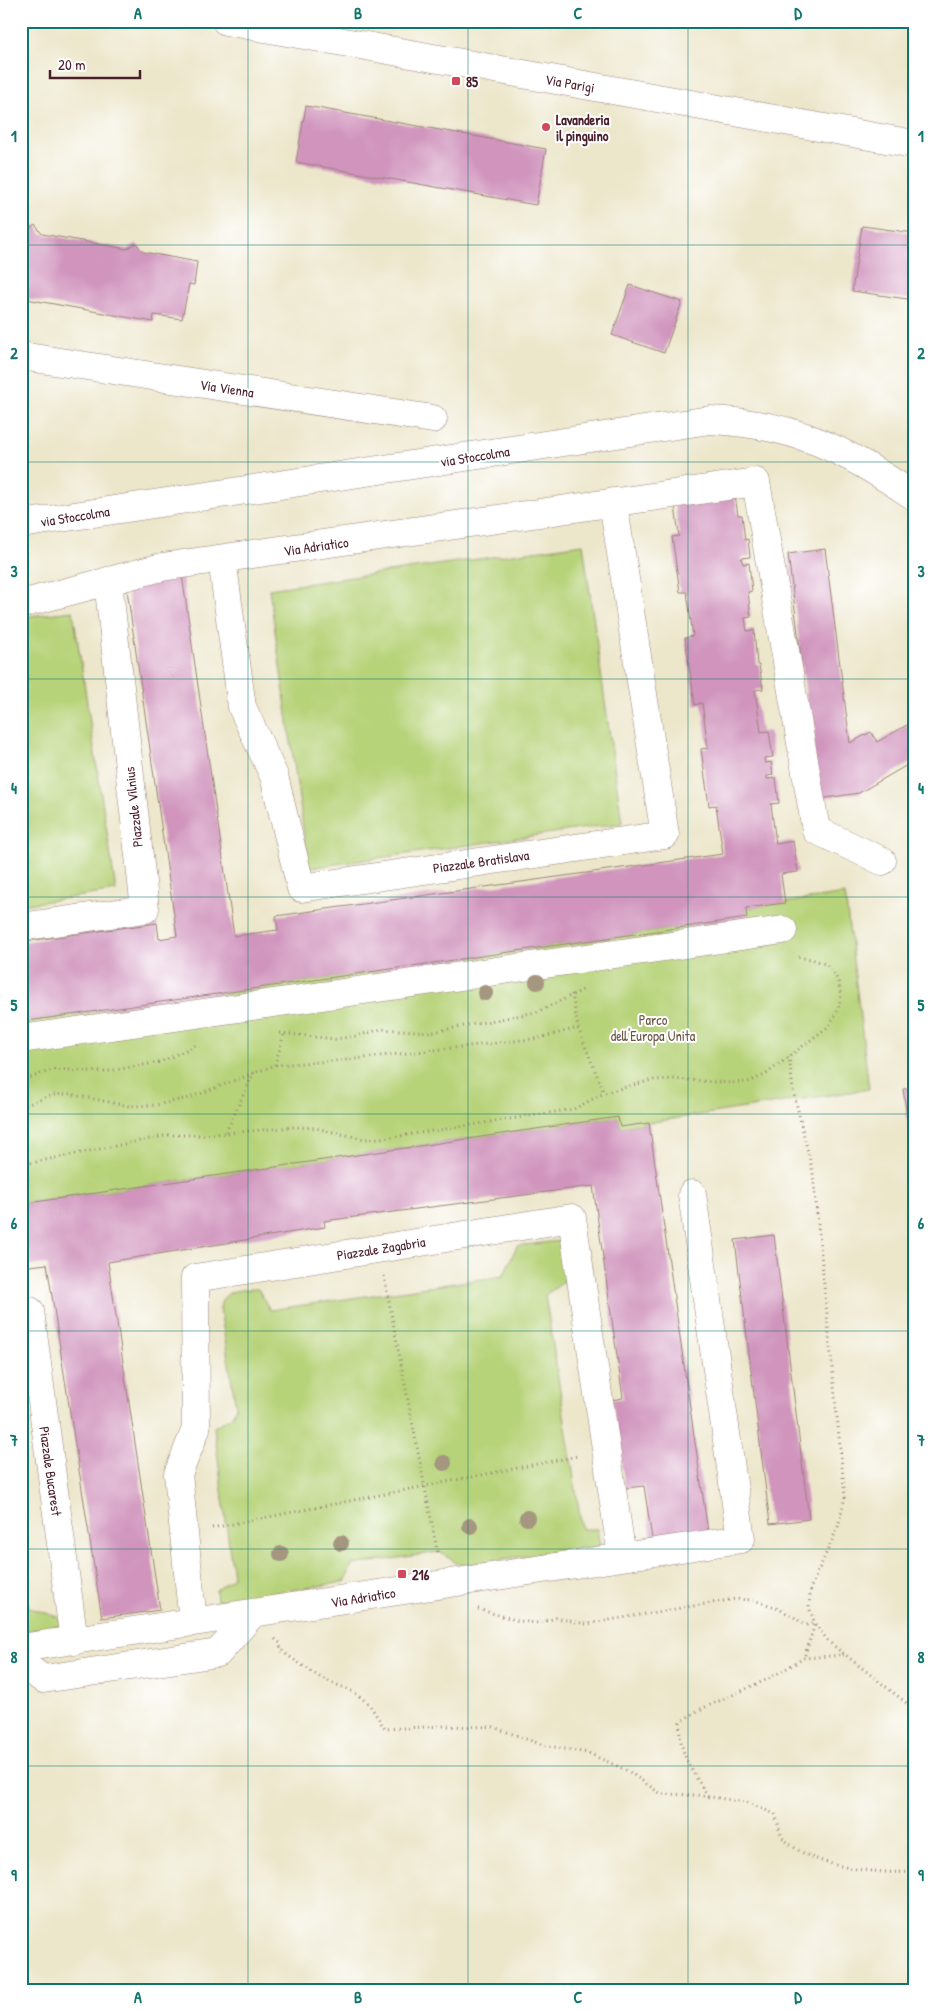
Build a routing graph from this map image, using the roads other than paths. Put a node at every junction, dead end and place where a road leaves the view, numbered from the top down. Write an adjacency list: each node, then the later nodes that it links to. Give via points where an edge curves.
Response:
1 (226, 21): 2 (street, Via Parigi)
2 (914, 144)
3 (21, 356): 4 (street, Via Vienna)
4 (433, 420)
5 (914, 496): 7 (street, via Stoccolma, via 836,449 789,430 747,422 710,420)
6 (613, 502): 8 (street, Via Adriatico); 8 (street, Piazzale Bratislava, via 665,835 301,888 274,776 242,707); 11 (street, Via Adriatico, via 756,482 816,830)
7 (21, 524)
8 (222, 560): 9 (street, Via Adriatico, via 162,567)
9 (108, 581): 10 (street, Via Adriatico); 12 (street, Piazzale Vilnius, via 145,909)
10 (21, 604)
11 (882, 861)
12 (21, 927)
13 (783, 930): 14 (street)
14 (21, 1039)
15 (692, 1194): 17 (street, Via Adriatico, via 741,1539)
16 (21, 1312): 20 (street, Piazzale Bucarest, via 30,1310)
17 (622, 1557): 18 (street, Via Adriatico); 19 (street, Piazzale Zagabria, via 572,1218 195,1278 196,1429 178,1474)
18 (252, 1613): 19 (street, Via Adriatico); 22 (street, via 218,1653 43,1679)
19 (193, 1622): 20 (street, Via Adriatico)
20 (74, 1641): 21 (street, Via Adriatico)
21 (21, 1648)
22 (21, 1663)

